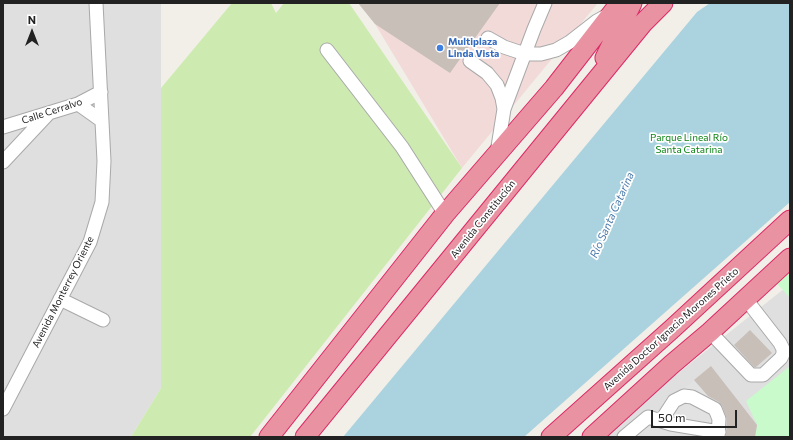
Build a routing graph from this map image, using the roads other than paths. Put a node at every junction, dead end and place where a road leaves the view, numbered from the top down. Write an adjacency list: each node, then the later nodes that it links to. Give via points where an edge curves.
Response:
1 (96, 3): 11 (street, Avenida Monterrey Oriente)
2 (545, 3): 8 (street)
3 (632, 3): 10 (highway)
4 (663, 3): 10 (highway, Avenida Constitución, via 643,23)
5 (616, 8): 8 (street, via 556,50 541,54); 17 (highway, via 554,88)
6 (488, 38): 8 (street)
7 (327, 50): 19 (street, via 402,146)
8 (525, 54): 13 (street)
9 (470, 61): 13 (street, via 487,73 497,85)
10 (592, 86): 30 (highway, Avenida Constitución)
11 (100, 92): 12 (street, Calle Cerralvo); 15 (street, Avenida Monterrey Oriente)
12 (78, 104): 14 (street, Calle Cerralvo); 15 (street)
13 (504, 109): 17 (street)
14 (49, 113): 16 (street, Calle Cerralvo); 18 (street)
15 (102, 121): 23 (street, Avenida Monterrey Oriente, via 102,202 90,242)
16 (3, 127)
17 (497, 154): 19 (highway)
18 (3, 162)
19 (445, 214): 29 (highway)
20 (790, 220): 31 (highway, Avenida Doctor Ignacio Morones Prieto)
21 (790, 258): 22 (highway)
22 (745, 298): 25 (highway); 25 (street, via 783,349 783,354 763,375 751,375)
23 (60, 299): 24 (street); 26 (street, Avenida Monterrey Oriente)
24 (103, 320)
25 (710, 332): 32 (highway)
26 (3, 409)
27 (661, 421): 28 (street); 28 (street, via 674,401 684,396 692,397 715,409 719,420); 33 (street, via 648,417)
28 (718, 434)
29 (268, 437)
30 (305, 437)
31 (551, 437)
32 (592, 437)
33 (625, 437)

